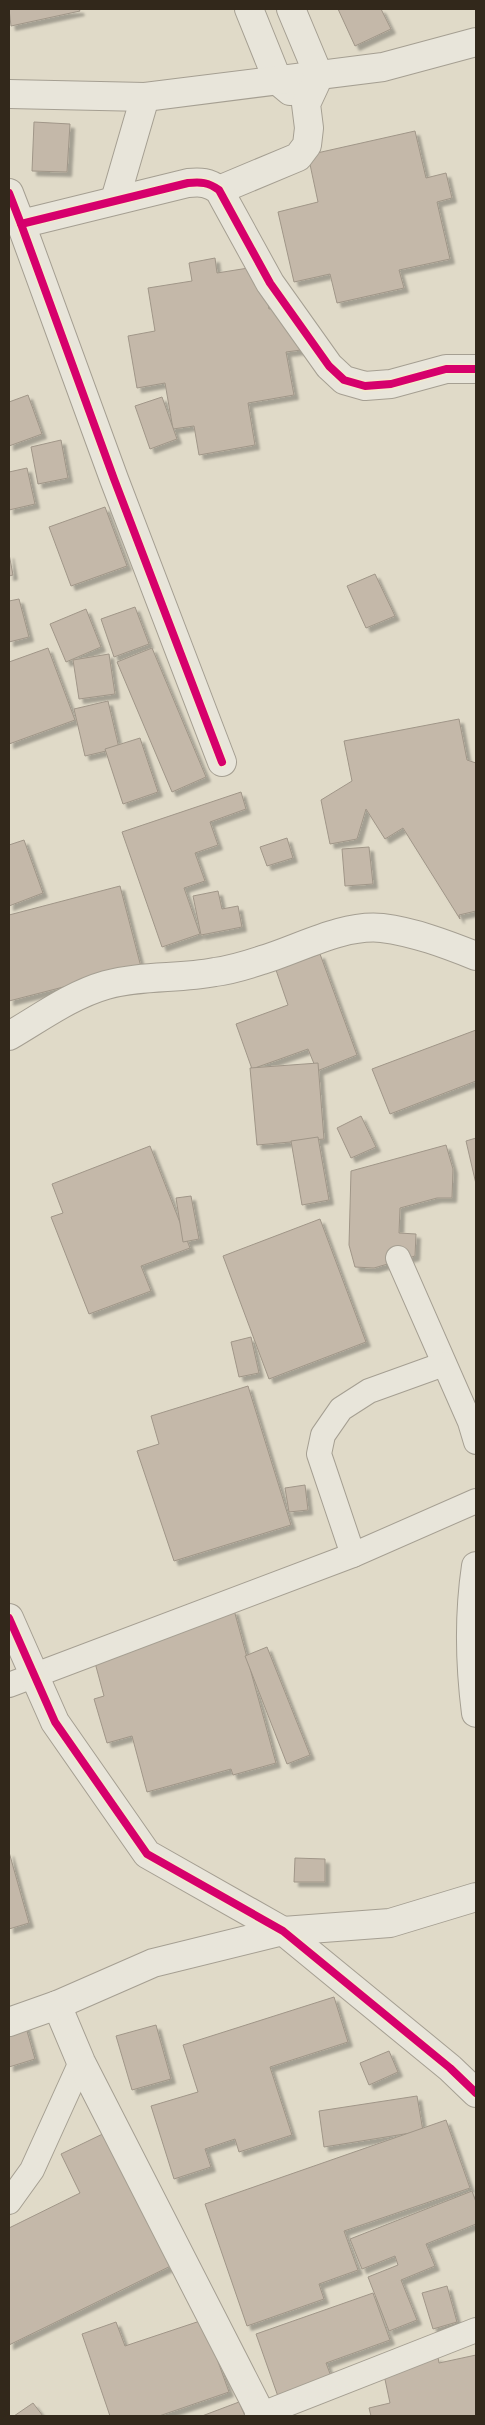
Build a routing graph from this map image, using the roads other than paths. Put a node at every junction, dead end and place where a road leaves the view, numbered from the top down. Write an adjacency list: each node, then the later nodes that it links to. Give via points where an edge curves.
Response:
1 (249, 9): 5 (street)
2 (291, 9): 4 (street)
3 (476, 42): 4 (street, via 383,67)
4 (319, 76): 5 (street); 8 (street)
5 (278, 81): 7 (street); 8 (street)
6 (9, 94): 7 (street)
7 (145, 97): 11 (street)
8 (306, 104): 9 (street, via 310,128 307,144 298,157)
9 (219, 190): 11 (street, via 202,182 188,183); 13 (street, via 270,283 329,366 344,380 365,386 391,384 446,368)
10 (9, 194): 12 (street)
11 (115, 200): 12 (street)
12 (21, 224): 14 (street)
13 (476, 369)
14 (222, 762)
15 (476, 956): 16 (street, via 440,942 382,928 363,929 214,972 140,978 105,985)
16 (9, 1036)
17 (398, 1258): 18 (lane)
18 (444, 1364): 19 (lane); 21 (lane, via 369,1391 341,1409 323,1435 319,1454)
19 (476, 1442)
20 (476, 1501): 21 (lane)
21 (353, 1555): 24 (lane)
22 (476, 1566): 26 (street, via 473,1590)
23 (9, 1618): 24 (street)
24 (35, 1675): 25 (lane); 28 (street, via 55,1722 148,1854)
25 (9, 1685)
26 (476, 1713)
27 (476, 1897): 28 (street, via 390,1923)
28 (283, 1931): 29 (street, via 154,1963); 32 (street, via 450,2068)
29 (58, 2005): 30 (street); 31 (street)
30 (9, 2022)
31 (82, 2062): 33 (lane, via 32,2170); 35 (street)
32 (476, 2094)
33 (9, 2202)
34 (476, 2330): 35 (lane)
35 (260, 2415)

